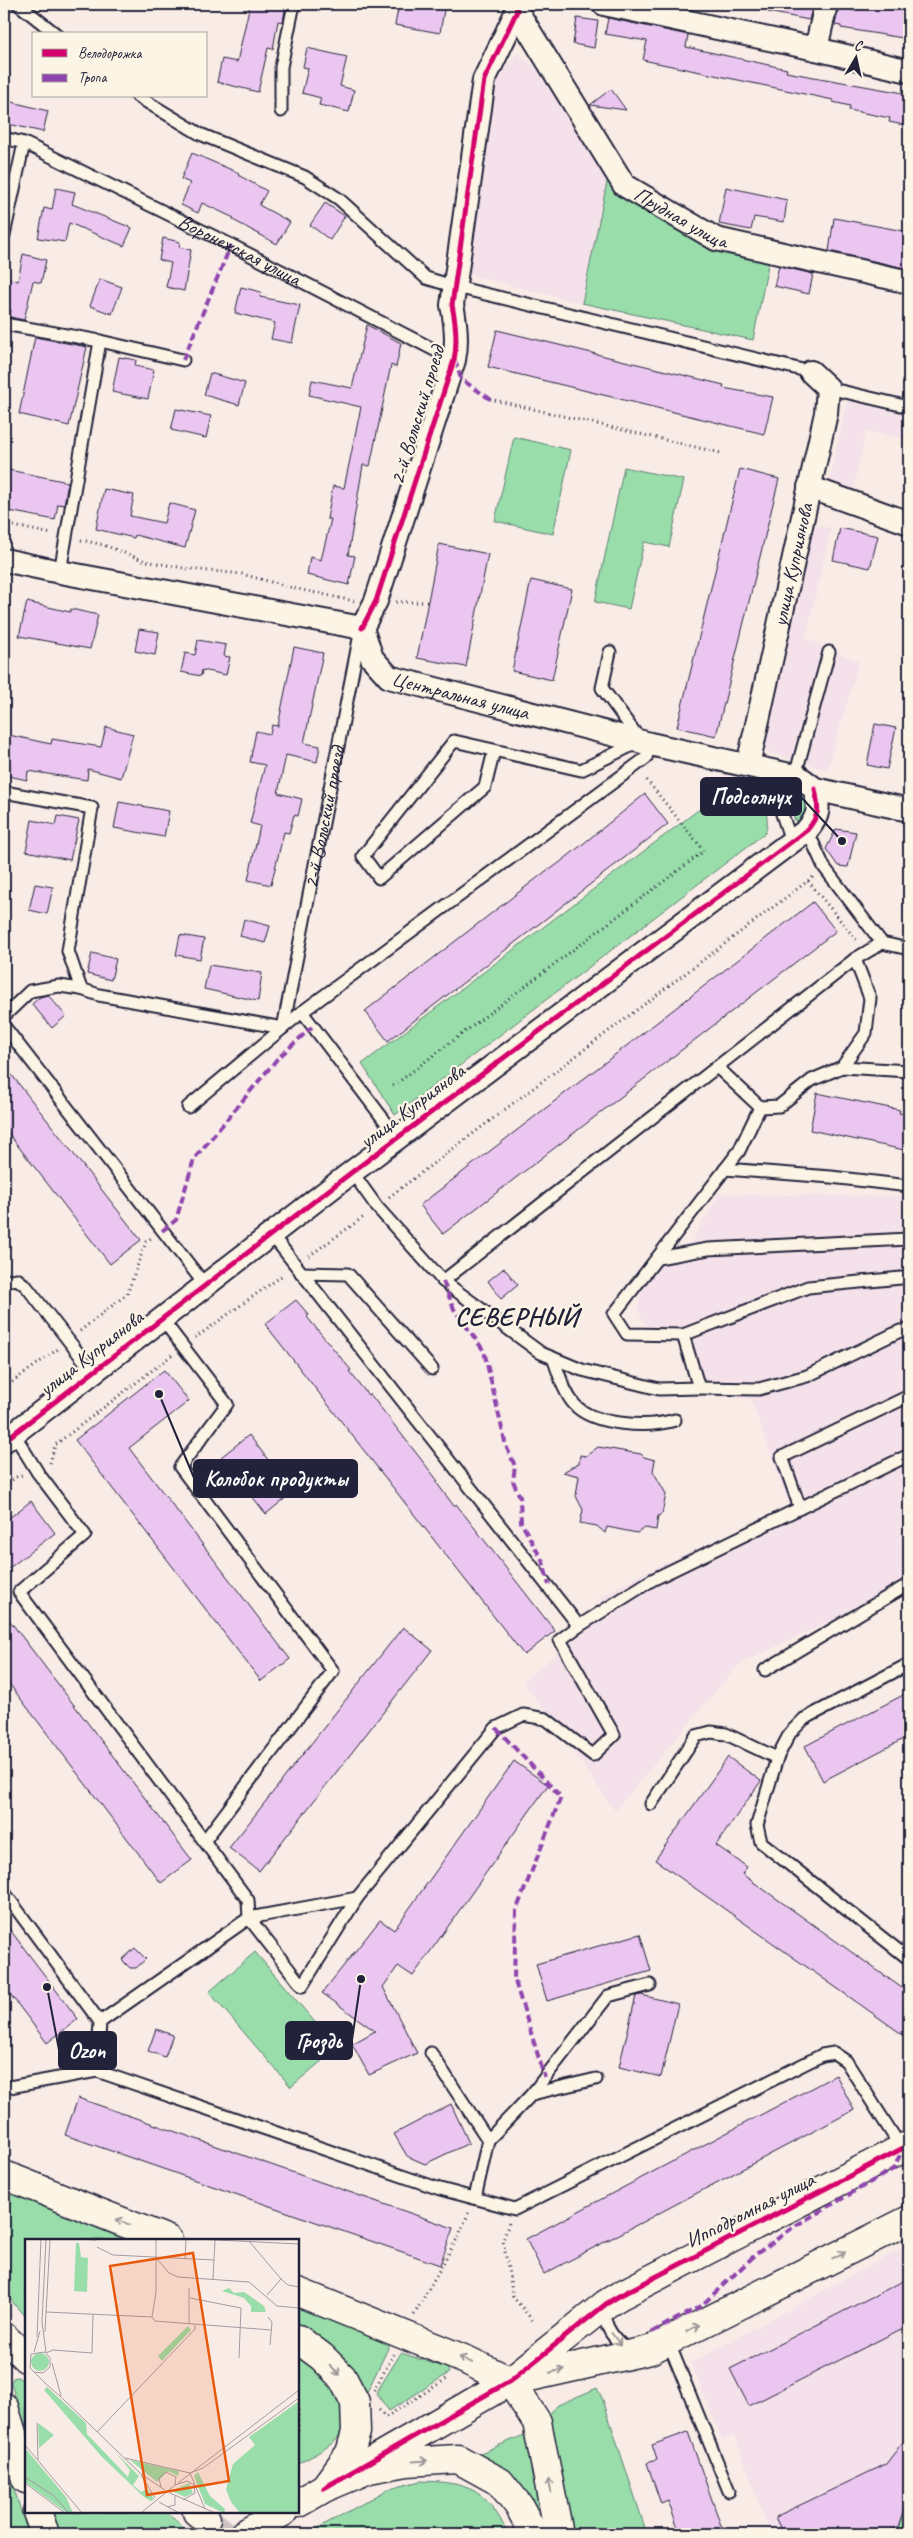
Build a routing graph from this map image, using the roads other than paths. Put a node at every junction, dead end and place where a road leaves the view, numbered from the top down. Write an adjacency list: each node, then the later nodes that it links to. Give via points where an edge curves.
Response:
1 (18, 4): 6 (lane)
2 (294, 4): 10 (lane, via 281,67)
3 (604, 4): 7 (street)
4 (826, 4): 7 (street)
5 (517, 8): 14 (street, Прудная улица, via 624,185 716,240); 15 (street, 2-й Вольский проезд, via 484,80)
6 (53, 32)
7 (816, 49): 8 (street)
8 (909, 71)
9 (140, 98): 15 (lane, via 200,134 305,177 339,199 426,278)
10 (281, 111)
11 (4, 138): 12 (lane, Воронежская улица)
12 (24, 143): 13 (lane); 19 (lane, Воронежская улица)
13 (4, 235)
14 (909, 282)
15 (456, 288): 19 (street, 2-й Вольский проезд, via 452,305 457,346); 20 (lane)
16 (4, 324): 17 (lane)
17 (100, 341): 18 (lane); 26 (lane)
18 (183, 360)
19 (454, 360): 27 (street, 2-й Вольский проезд, via 374,603)
20 (811, 372): 21 (street)
21 (828, 388): 22 (lane); 23 (street, улица Куприянова, via 826,413)
22 (909, 407)
23 (809, 487): 24 (street); 32 (street, улица Куприянова)
24 (909, 523)
25 (4, 560): 26 (street)
26 (60, 572): 27 (street)
27 (362, 628): 30 (street, Центральная улица, via 372,658 389,677); 45 (lane, 2-й Вольский проезд)
28 (610, 652): 30 (lane, via 602,688)
29 (829, 652): 33 (lane)
30 (646, 742): 31 (lane, via 581,770); 32 (street, Центральная улица); 42 (lane, via 646,758)
31 (494, 751): 31 (lane, via 454,741 363,856 378,878 485,787)
32 (757, 767): 33 (street, Центральная улица); 37 (lane)
33 (795, 776): 34 (street, Центральная улица)
34 (815, 789): 36 (street, Центральная улица); 37 (street, улица Куприянова, via 817,819)
35 (4, 792): 41 (lane, via 92,808 68,951)
36 (909, 810)
37 (799, 836): 38 (lane); 51 (street, улица Куприянова)
38 (882, 944): 39 (lane); 40 (lane)
39 (909, 949)
40 (854, 955): 46 (lane); 47 (lane, via 870,998 866,1034)
41 (81, 989): 43 (lane, via 60,986 30,991); 45 (lane)
42 (302, 1012): 45 (lane); 51 (lane)
43 (4, 1016)
44 (4, 1026): 62 (lane)
45 (283, 1028): 49 (lane)
46 (717, 1067): 50 (lane); 61 (lane)
47 (842, 1067): 48 (lane); 50 (lane, via 812,1080 780,1106)
48 (909, 1071)
49 (188, 1107)
50 (760, 1107): 52 (lane, via 739,1151)
51 (397, 1137): 53 (street, улица Куприянова)
52 (725, 1169): 54 (lane); 57 (lane)
53 (352, 1172): 55 (street, улица Куприянова); 61 (lane, via 377,1207)
54 (909, 1186)
55 (272, 1235): 58 (lane); 62 (street, улица Куприянова)
56 (909, 1239): 57 (lane, via 708,1249)
57 (658, 1258): 65 (lane, via 614,1314 627,1334)
58 (298, 1269): 67 (lane, via 348,1274); 76 (lane)
59 (901, 1278): 65 (lane, via 808,1287)
60 (4, 1281): 68 (lane, via 17,1279 26,1286)
61 (443, 1281): 66 (lane, via 541,1353)
62 (205, 1285): 63 (street, улица Куприянова)
63 (162, 1318): 68 (street, улица Куприянова); 81 (lane, via 227,1404 180,1467 333,1671)
64 (909, 1330): 69 (lane, via 900,1331 807,1376 758,1389)
65 (683, 1335): 69 (lane)
66 (553, 1358): 69 (lane, via 582,1370 659,1390); 71 (lane, via 564,1388 575,1405 591,1416 627,1424 661,1424)
67 (432, 1369)
68 (93, 1372): 72 (street, улица Куприянова)
69 (699, 1388)
70 (909, 1396): 74 (lane, via 782,1457)
71 (675, 1420)
72 (9, 1437): 81 (lane, via 84,1535 19,1592)
73 (909, 1455): 74 (lane)
74 (800, 1508): 76 (lane, via 652,1580)
75 (909, 1584): 78 (lane)
76 (579, 1626): 83 (lane, via 560,1640 614,1735 593,1755 546,1719 523,1715 496,1728)
77 (909, 1664): 79 (lane, via 804,1719 790,1733)
78 (765, 1670)
79 (778, 1758): 80 (lane, via 726,1734 711,1732 696,1736); 85 (lane, via 757,1825 761,1842)
80 (651, 1804)
81 (205, 1840): 84 (lane, via 248,1900)
82 (4, 1892): 87 (lane)
83 (356, 1898): 84 (lane); 84 (lane, via 302,1986)
84 (249, 1918): 87 (lane)
85 (909, 1959)
86 (650, 1985): 92 (lane, via 608,1996)
87 (100, 2022): 89 (lane)
88 (431, 2053): 93 (lane)
89 (97, 2071): 91 (lane); 96 (lane)
90 (596, 2079): 92 (lane)
91 (4, 2088)
92 (532, 2094): 93 (lane)
93 (488, 2140): 96 (lane)
94 (906, 2147): 96 (lane, via 846,2061 834,2053 822,2055 515,2209); 100 (street, Ипподромная улица)
95 (4, 2175): 98 (street, one-way to 95)
96 (474, 2198)
97 (909, 2220): 103 (street, one-way to 97)
98 (165, 2239)
99 (299, 2292): 105 (street, one-way to 99)
100 (606, 2304): 103 (lane, one-way to 103, via 605,2321 617,2343 630,2351); 105 (street, Ипподромная улица)
101 (4, 2337): 104 (street)
102 (299, 2341): 108 (street, one-way to 108, via 322,2357 342,2378 355,2402 356,2432 350,2453)
103 (659, 2345): 105 (street, one-way to 103); 109 (lane)
104 (25, 2357)
105 (510, 2381): 108 (street); 114 (street, one-way to 105, via 537,2422)
106 (4, 2407): 107 (street)
107 (25, 2476)
108 (324, 2488): 110 (street); 113 (street, one-way to 113, via 369,2469 407,2462 458,2459 500,2482 519,2506)
109 (729, 2491)
110 (299, 2503)
111 (281, 2513): 112 (street)
112 (244, 2534)
113 (534, 2534)
114 (559, 2534)

